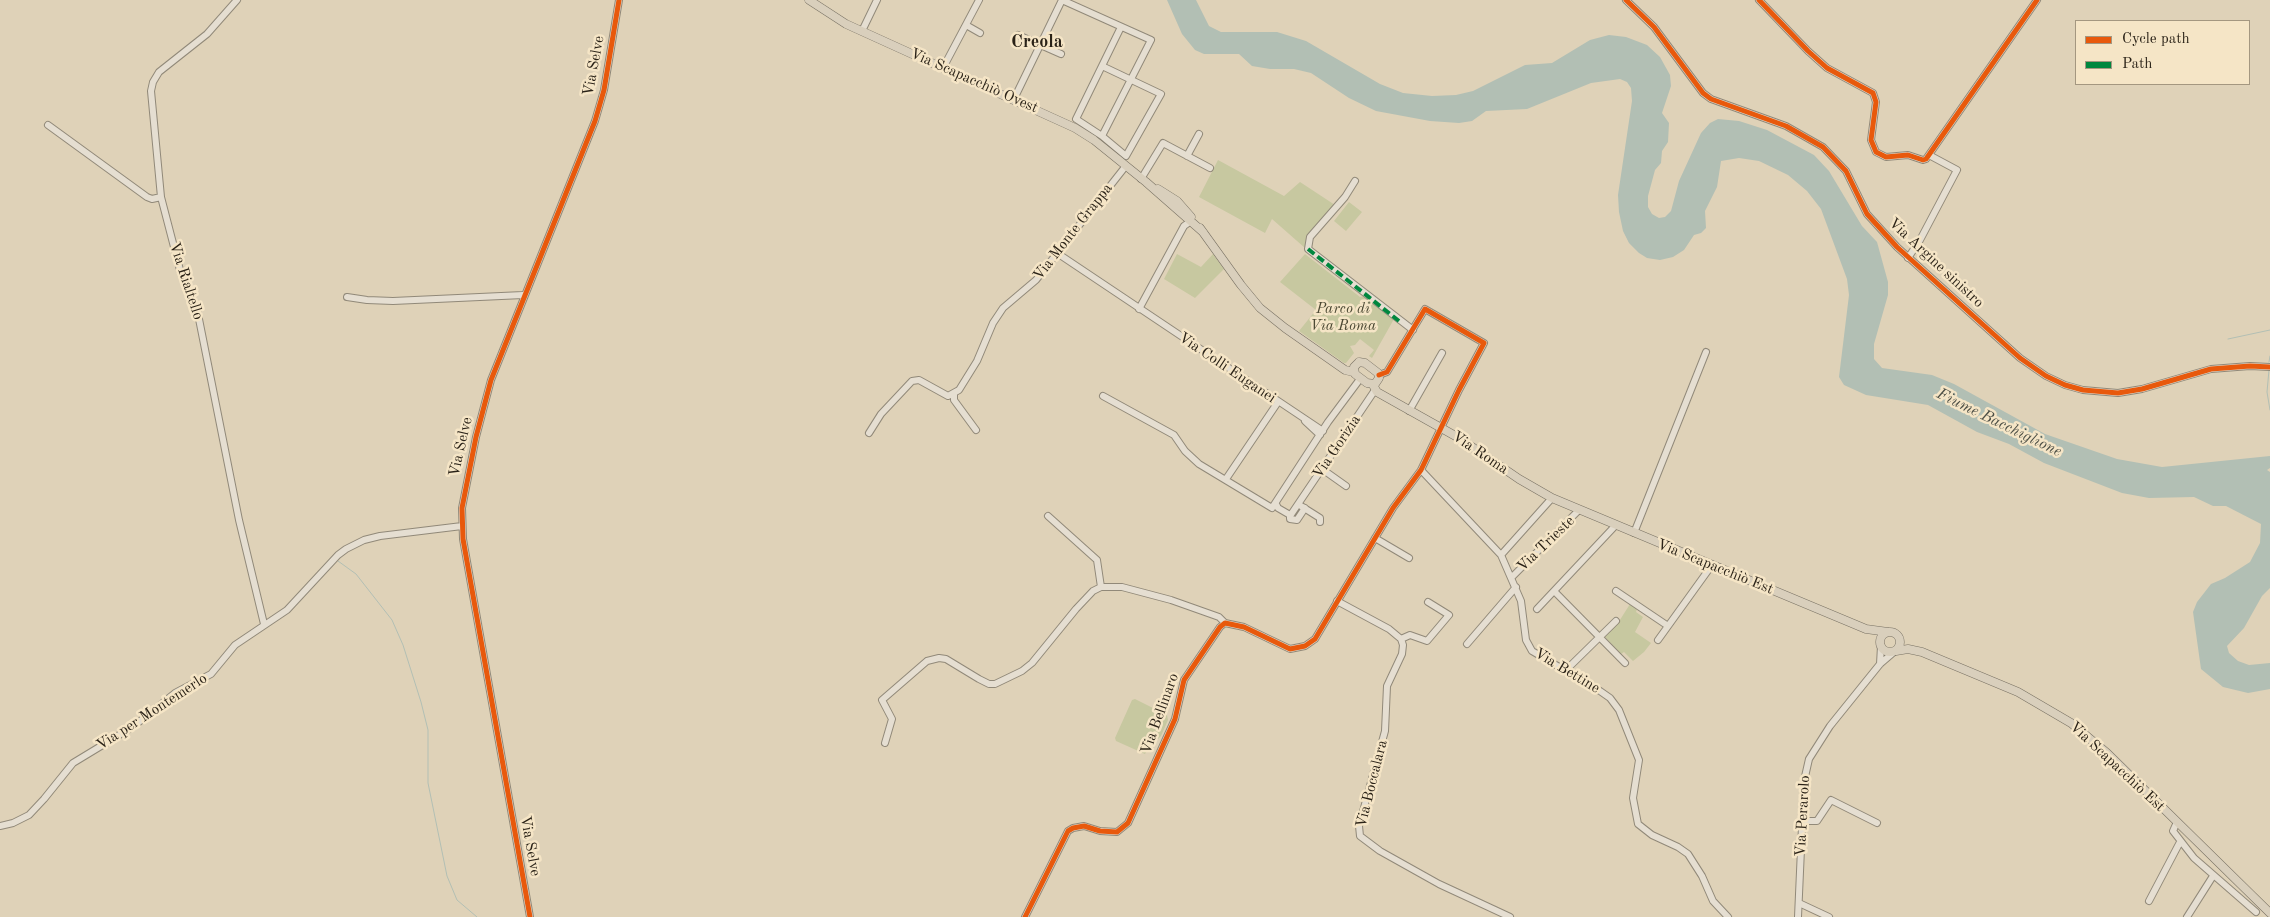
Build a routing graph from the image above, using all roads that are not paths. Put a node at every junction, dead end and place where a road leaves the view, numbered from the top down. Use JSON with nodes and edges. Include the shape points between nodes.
{"nodes":[{"id":1,"x":237,"y":0,"type":"edge"},
{"id":2,"x":620,"y":0,"type":"edge"},
{"id":3,"x":809,"y":0,"type":"edge"},
{"id":4,"x":876,"y":0,"type":"edge"},
{"id":5,"x":979,"y":0,"type":"edge"},
{"id":6,"x":1062,"y":0,"type":"edge"},
{"id":7,"x":1626,"y":0,"type":"edge"},
{"id":8,"x":1759,"y":0,"type":"edge"},
{"id":9,"x":2036,"y":0,"type":"edge"},
{"id":10,"x":966,"y":25,"type":"junction"},
{"id":11,"x":1121,"y":27,"type":"junction"},
{"id":12,"x":862,"y":31,"type":"junction"},
{"id":13,"x":980,"y":33,"type":"dead end"},
{"id":14,"x":1018,"y":35,"type":"dead end"},
{"id":15,"x":1040,"y":45,"type":"junction"},
{"id":16,"x":1061,"y":54,"type":"dead end"},
{"id":17,"x":1102,"y":66,"type":"junction"},
{"id":18,"x":943,"y":68,"type":"junction"},
{"id":19,"x":1132,"y":80,"type":"junction"},
{"id":20,"x":1014,"y":99,"type":"junction"},
{"id":21,"x":48,"y":125,"type":"dead end"},
{"id":22,"x":1087,"y":130,"type":"junction"},
{"id":23,"x":1199,"y":134,"type":"dead end"},
{"id":24,"x":1102,"y":136,"type":"junction"},
{"id":25,"x":1113,"y":151,"type":"junction"},
{"id":26,"x":1930,"y":155,"type":"junction"},
{"id":27,"x":1187,"y":156,"type":"junction"},
{"id":28,"x":1125,"y":167,"type":"junction"},
{"id":29,"x":1210,"y":168,"type":"dead end"},
{"id":30,"x":1144,"y":180,"type":"junction"},
{"id":31,"x":1355,"y":181,"type":"dead end"},
{"id":32,"x":161,"y":197,"type":"junction"},
{"id":33,"x":1191,"y":221,"type":"junction"},
{"id":34,"x":1203,"y":232,"type":"junction"},
{"id":35,"x":1057,"y":253,"type":"junction"},
{"id":36,"x":1908,"y":258,"type":"junction"},
{"id":37,"x":523,"y":295,"type":"junction"},
{"id":38,"x":347,"y":297,"type":"dead end"},
{"id":39,"x":1139,"y":309,"type":"junction"},
{"id":40,"x":1413,"y":330,"type":"junction"},
{"id":41,"x":1706,"y":352,"type":"dead end"},
{"id":42,"x":1442,"y":353,"type":"dead end"},
{"id":43,"x":2270,"y":368,"type":"edge"},
{"id":44,"x":1353,"y":372,"type":"junction"},
{"id":45,"x":1379,"y":375,"type":"junction"},
{"id":46,"x":1359,"y":380,"type":"junction"},
{"id":47,"x":1374,"y":388,"type":"junction"},
{"id":48,"x":954,"y":394,"type":"junction"},
{"id":49,"x":1103,"y":396,"type":"dead end"},
{"id":50,"x":1278,"y":402,"type":"junction"},
{"id":51,"x":1409,"y":411,"type":"junction"},
{"id":52,"x":1302,"y":418,"type":"junction"},
{"id":53,"x":1328,"y":422,"type":"junction"},
{"id":54,"x":1316,"y":426,"type":"junction"},
{"id":55,"x":1441,"y":428,"type":"junction"},
{"id":56,"x":976,"y":430,"type":"dead end"},
{"id":57,"x":869,"y":433,"type":"dead end"},
{"id":58,"x":1322,"y":433,"type":"junction"},
{"id":59,"x":1322,"y":469,"type":"junction"},
{"id":60,"x":1421,"y":470,"type":"junction"},
{"id":61,"x":1226,"y":480,"type":"junction"},
{"id":62,"x":1346,"y":486,"type":"dead end"},
{"id":63,"x":1552,"y":498,"type":"junction"},
{"id":64,"x":1276,"y":504,"type":"junction"},
{"id":65,"x":1298,"y":504,"type":"junction"},
{"id":66,"x":1564,"y":504,"type":"joint"},
{"id":67,"x":1305,"y":508,"type":"junction"},
{"id":68,"x":1580,"y":510,"type":"junction"},
{"id":69,"x":1048,"y":516,"type":"dead end"},
{"id":70,"x":1290,"y":516,"type":"junction"},
{"id":71,"x":1320,"y":522,"type":"dead end"},
{"id":72,"x":462,"y":526,"type":"junction"},
{"id":73,"x":1615,"y":526,"type":"junction"},
{"id":74,"x":1634,"y":533,"type":"junction"},
{"id":75,"x":1375,"y":538,"type":"junction"},
{"id":76,"x":1501,"y":555,"type":"junction"},
{"id":77,"x":1409,"y":558,"type":"dead end"},
{"id":78,"x":1712,"y":565,"type":"junction"},
{"id":79,"x":1512,"y":577,"type":"junction"},
{"id":80,"x":1101,"y":587,"type":"junction"},
{"id":81,"x":1516,"y":587,"type":"junction"},
{"id":82,"x":1554,"y":591,"type":"junction"},
{"id":83,"x":1616,"y":591,"type":"dead end"},
{"id":84,"x":1337,"y":601,"type":"junction"},
{"id":85,"x":1428,"y":602,"type":"dead end"},
{"id":86,"x":1536,"y":609,"type":"dead end"},
{"id":87,"x":1616,"y":621,"type":"dead end"},
{"id":88,"x":1225,"y":623,"type":"junction"},
{"id":89,"x":264,"y":624,"type":"junction"},
{"id":90,"x":1668,"y":626,"type":"junction"},
{"id":91,"x":1866,"y":629,"type":"junction"},
{"id":92,"x":1888,"y":632,"type":"junction"},
{"id":93,"x":1898,"y":635,"type":"junction"},
{"id":94,"x":1599,"y":636,"type":"junction"},
{"id":95,"x":1401,"y":639,"type":"junction"},
{"id":96,"x":1658,"y":640,"type":"dead end"},
{"id":97,"x":1467,"y":644,"type":"dead end"},
{"id":98,"x":1880,"y":645,"type":"junction"},
{"id":99,"x":1895,"y":651,"type":"junction"},
{"id":100,"x":1920,"y":651,"type":"junction"},
{"id":101,"x":1625,"y":663,"type":"dead end"},
{"id":102,"x":1880,"y":664,"type":"junction"},
{"id":103,"x":1565,"y":671,"type":"junction"},
{"id":104,"x":885,"y":743,"type":"dead end"},
{"id":105,"x":1803,"y":821,"type":"junction"},
{"id":106,"x":2177,"y":822,"type":"junction"},
{"id":107,"x":1877,"y":823,"type":"dead end"},
{"id":108,"x":0,"y":826,"type":"edge"},
{"id":109,"x":2180,"y":842,"type":"junction"},
{"id":110,"x":2213,"y":876,"type":"junction"},
{"id":111,"x":2149,"y":901,"type":"dead end"},
{"id":112,"x":1799,"y":904,"type":"junction"},
{"id":113,"x":2256,"y":912,"type":"dead end"},
{"id":114,"x":2270,"y":913,"type":"edge"},
{"id":115,"x":530,"y":917,"type":"edge"},
{"id":116,"x":1025,"y":917,"type":"edge"},
{"id":117,"x":1510,"y":917,"type":"edge"},
{"id":118,"x":1728,"y":917,"type":"edge"},
{"id":119,"x":1798,"y":917,"type":"edge"},
{"id":120,"x":1829,"y":917,"type":"edge"},
{"id":121,"x":2188,"y":917,"type":"edge"}],
"edges":[{"from":1,"to":32,"type":"street","name":"Via Rialtello","via":[[207,34],[159,72],[152,82]]},
{"from":2,"to":37,"type":"street","name":"Via Selve","via":[[604,90],[595,121]]},
{"from":3,"to":12,"type":"main road","name":"Via Scapacchiò Ovest"},
{"from":4,"to":12,"type":"street"},
{"from":5,"to":10,"type":"street"},
{"from":6,"to":11,"type":"street"},
{"from":6,"to":15,"type":"street"},
{"from":7,"to":36,"type":"street","name":"Via Argine sinistro","via":[[1654,27],[1698,87],[1711,99],[1786,126],[1824,147],[1846,171],[1867,214]]},
{"from":8,"to":26,"type":"street","via":[[1828,68],[1873,93],[1876,102],[1871,140],[1876,152],[1886,157],[1908,155],[1923,160]]},
{"from":9,"to":26,"type":"street"},
{"from":10,"to":13,"type":"street"},
{"from":10,"to":18,"type":"street"},
{"from":11,"to":17,"type":"street"},
{"from":11,"to":19,"type":"street","via":[[1151,40]]},
{"from":12,"to":18,"type":"main road","name":"Via Scapacchiò Ovest"},
{"from":14,"to":15,"type":"street"},
{"from":15,"to":16,"type":"street"},
{"from":15,"to":20,"type":"street"},
{"from":17,"to":19,"type":"street"},
{"from":17,"to":22,"type":"street","via":[[1076,120]]},
{"from":18,"to":20,"type":"main road","name":"Via Scapacchiò Ovest"},
{"from":19,"to":24,"type":"street"},
{"from":19,"to":25,"type":"street","via":[[1161,94],[1128,156]]},
{"from":20,"to":22,"type":"main road","name":"Via Scapacchiò Ovest"},
{"from":21,"to":32,"type":"street","via":[[148,197]]},
{"from":22,"to":24,"type":"street"},
{"from":22,"to":25,"type":"main road","name":"Via Scapacchiò Ovest"},
{"from":23,"to":27,"type":"street"},
{"from":24,"to":25,"type":"street"},
{"from":25,"to":28,"type":"main road","name":"Via Scapacchiò Ovest"},
{"from":26,"to":36,"type":"street","via":[[1957,170]]},
{"from":27,"to":29,"type":"street"},
{"from":27,"to":30,"type":"street","via":[[1162,143]]},
{"from":28,"to":30,"type":"main road","name":"Via Scapacchiò Ovest"},
{"from":28,"to":35,"type":"street","name":"Via Monte Grappa"},
{"from":30,"to":33,"type":"main road"},
{"from":30,"to":34,"type":"main road","via":[[1177,201]]},
{"from":31,"to":40,"type":"street","via":[[1310,237],[1308,250]]},
{"from":32,"to":89,"type":"street","name":"Via Rialtello","via":[[180,270],[197,309]]},
{"from":33,"to":34,"type":"main road"},
{"from":33,"to":39,"type":"street","via":[[1184,226]]},
{"from":34,"to":44,"type":"main road","via":[[1260,308],[1345,370]]},
{"from":35,"to":39,"type":"street","name":"Via Colli Euganei"},
{"from":35,"to":48,"type":"street","name":"Via Monte Grappa","via":[[1036,280],[1003,308],[970,374]]},
{"from":36,"to":43,"type":"street","name":"Via Argine sinistro","via":[[2020,358],[2065,385],[2118,393],[2211,369]]},
{"from":37,"to":38,"type":"street","via":[[387,301]]},
{"from":37,"to":72,"type":"street","name":"Via Selve","via":[[486,395],[467,478]]},
{"from":39,"to":50,"type":"street","name":"Via Colli Euganei"},
{"from":40,"to":45,"type":"street","via":[[1386,372]]},
{"from":40,"to":55,"type":"street","via":[[1426,309],[1484,343]]},
{"from":41,"to":74,"type":"street"},
{"from":42,"to":51,"type":"street"},
{"from":44,"to":45,"type":"main road","via":[[1355,365],[1361,362]]},
{"from":44,"to":46,"type":"main road","name":"Via Roma"},
{"from":45,"to":47,"type":"main road"},
{"from":46,"to":47,"type":"main road","name":"Via Roma"},
{"from":46,"to":53,"type":"street"},
{"from":47,"to":51,"type":"main road","name":"Via Roma"},
{"from":47,"to":59,"type":"street","name":"Via Gorizia"},
{"from":48,"to":56,"type":"street","via":[[954,400]]},
{"from":48,"to":57,"type":"street","via":[[948,396],[919,380],[912,382],[881,414]]},
{"from":49,"to":61,"type":"street","via":[[1174,434],[1199,464]]},
{"from":50,"to":52,"type":"street","name":"Via Colli Euganei"},
{"from":50,"to":61,"type":"street"},
{"from":51,"to":55,"type":"main road","name":"Via Roma"},
{"from":52,"to":54,"type":"street","name":"Via Colli Euganei"},
{"from":52,"to":58,"type":"street"},
{"from":53,"to":54,"type":"street"},
{"from":53,"to":58,"type":"street"},
{"from":54,"to":58,"type":"street","name":"Via Colli Euganei"},
{"from":55,"to":60,"type":"street"},
{"from":55,"to":63,"type":"main road","name":"Via Roma"},
{"from":58,"to":64,"type":"street"},
{"from":59,"to":62,"type":"street"},
{"from":59,"to":65,"type":"street","name":"Via Gorizia"},
{"from":60,"to":75,"type":"street"},
{"from":60,"to":76,"type":"street","name":"Via Bettine"},
{"from":61,"to":64,"type":"street","via":[[1268,507],[1273,508]]},
{"from":63,"to":66,"type":"main road","name":"Via Roma"},
{"from":63,"to":76,"type":"street"},
{"from":64,"to":70,"type":"street"},
{"from":65,"to":67,"type":"street"},
{"from":65,"to":70,"type":"street","name":"Via Gorizia"},
{"from":66,"to":68,"type":"main road","name":"Via Scapacchiò Est"},
{"from":67,"to":70,"type":"street","via":[[1296,521]]},
{"from":67,"to":71,"type":"street","via":[[1320,518]]},
{"from":68,"to":73,"type":"main road","name":"Via Scapacchiò Est"},
{"from":68,"to":79,"type":"street","name":"Via Trieste"},
{"from":69,"to":80,"type":"street","via":[[1097,560]]},
{"from":72,"to":89,"type":"street","name":"Via per Montemerlo","via":[[380,536],[356,544],[338,555],[299,600]]},
{"from":72,"to":115,"type":"street","name":"Via Selve"},
{"from":73,"to":74,"type":"main road","name":"Via Scapacchiò Est"},
{"from":73,"to":82,"type":"street"},
{"from":74,"to":78,"type":"main road","name":"Via Scapacchiò Est"},
{"from":75,"to":77,"type":"street"},
{"from":75,"to":84,"type":"street"},
{"from":76,"to":79,"type":"street","name":"Via Bettine"},
{"from":78,"to":90,"type":"street"},
{"from":78,"to":91,"type":"main road","name":"Via Scapacchiò Est"},
{"from":79,"to":81,"type":"street","name":"Via Bettine"},
{"from":80,"to":88,"type":"street","via":[[1122,587],[1171,600],[1218,617]]},
{"from":80,"to":104,"type":"street","via":[[1076,609],[1032,663],[995,684],[979,679],[946,659],[932,658],[920,666],[882,700],[892,719]]},
{"from":81,"to":97,"type":"street"},
{"from":81,"to":103,"type":"street","name":"Via Bettine","via":[[1529,647]]},
{"from":82,"to":86,"type":"street"},
{"from":82,"to":94,"type":"street"},
{"from":83,"to":90,"type":"street"},
{"from":84,"to":88,"type":"street","via":[[1315,638],[1295,650],[1284,648],[1244,627]]},
{"from":84,"to":95,"type":"street"},
{"from":85,"to":95,"type":"street","via":[[1449,615],[1427,641],[1410,635]]},
{"from":87,"to":94,"type":"street"},
{"from":88,"to":116,"type":"street","name":"Via Bellinaro","via":[[1207,643],[1184,680],[1175,719],[1128,824],[1118,832],[1084,826],[1068,831]]},
{"from":89,"to":108,"type":"street","name":"Via per Montemerlo","via":[[235,645],[211,674],[175,694],[134,726],[73,763],[29,815]]},
{"from":90,"to":96,"type":"street"},
{"from":91,"to":92,"type":"main road","name":"Via Scapacchiò Est"},
{"from":91,"to":98,"type":"main road","name":"Via Scapacchiò Est"},
{"from":92,"to":93,"type":"main road","name":"Via Scapacchiò Est"},
{"from":92,"to":98,"type":"main road","via":[[1881,638]]},
{"from":93,"to":99,"type":"main road","via":[[1901,644]]},
{"from":93,"to":100,"type":"main road","name":"Via Scapacchiò Est"},
{"from":94,"to":101,"type":"street"},
{"from":94,"to":103,"type":"street"},
{"from":95,"to":117,"type":"street","name":"Via Boccalara","via":[[1402,654],[1387,686],[1385,731],[1359,826],[1360,836],[1431,880]]},
{"from":98,"to":99,"type":"main road","name":"Via Scapacchiò Est","via":[[1888,652]]},
{"from":98,"to":102,"type":"street"},
{"from":99,"to":100,"type":"main road","name":"Via Scapacchiò Est"},
{"from":99,"to":102,"type":"street","name":"Via Perarolo"},
{"from":100,"to":106,"type":"main road","name":"Via Scapacchiò Est","via":[[2018,692],[2057,714],[2096,743]]},
{"from":102,"to":105,"type":"street","name":"Via Perarolo","via":[[1830,726],[1809,759],[1804,781]]},
{"from":103,"to":118,"type":"street","name":"Via Bettine","via":[[1600,691],[1619,710],[1639,760],[1633,798],[1638,824],[1688,854],[1713,901]]},
{"from":105,"to":107,"type":"street","via":[[1818,821],[1831,800]]},
{"from":105,"to":112,"type":"street","name":"Via Perarolo"},
{"from":106,"to":109,"type":"street","name":"Via Scapacchiò Est","via":[[2173,831]]},
{"from":106,"to":114,"type":"main road","name":"Via Scapacchiò Est"},
{"from":109,"to":110,"type":"street"},
{"from":109,"to":111,"type":"street"},
{"from":110,"to":113,"type":"street"},
{"from":110,"to":121,"type":"street"},
{"from":112,"to":119,"type":"street","name":"Via Perarolo"},
{"from":112,"to":120,"type":"street"}]}
